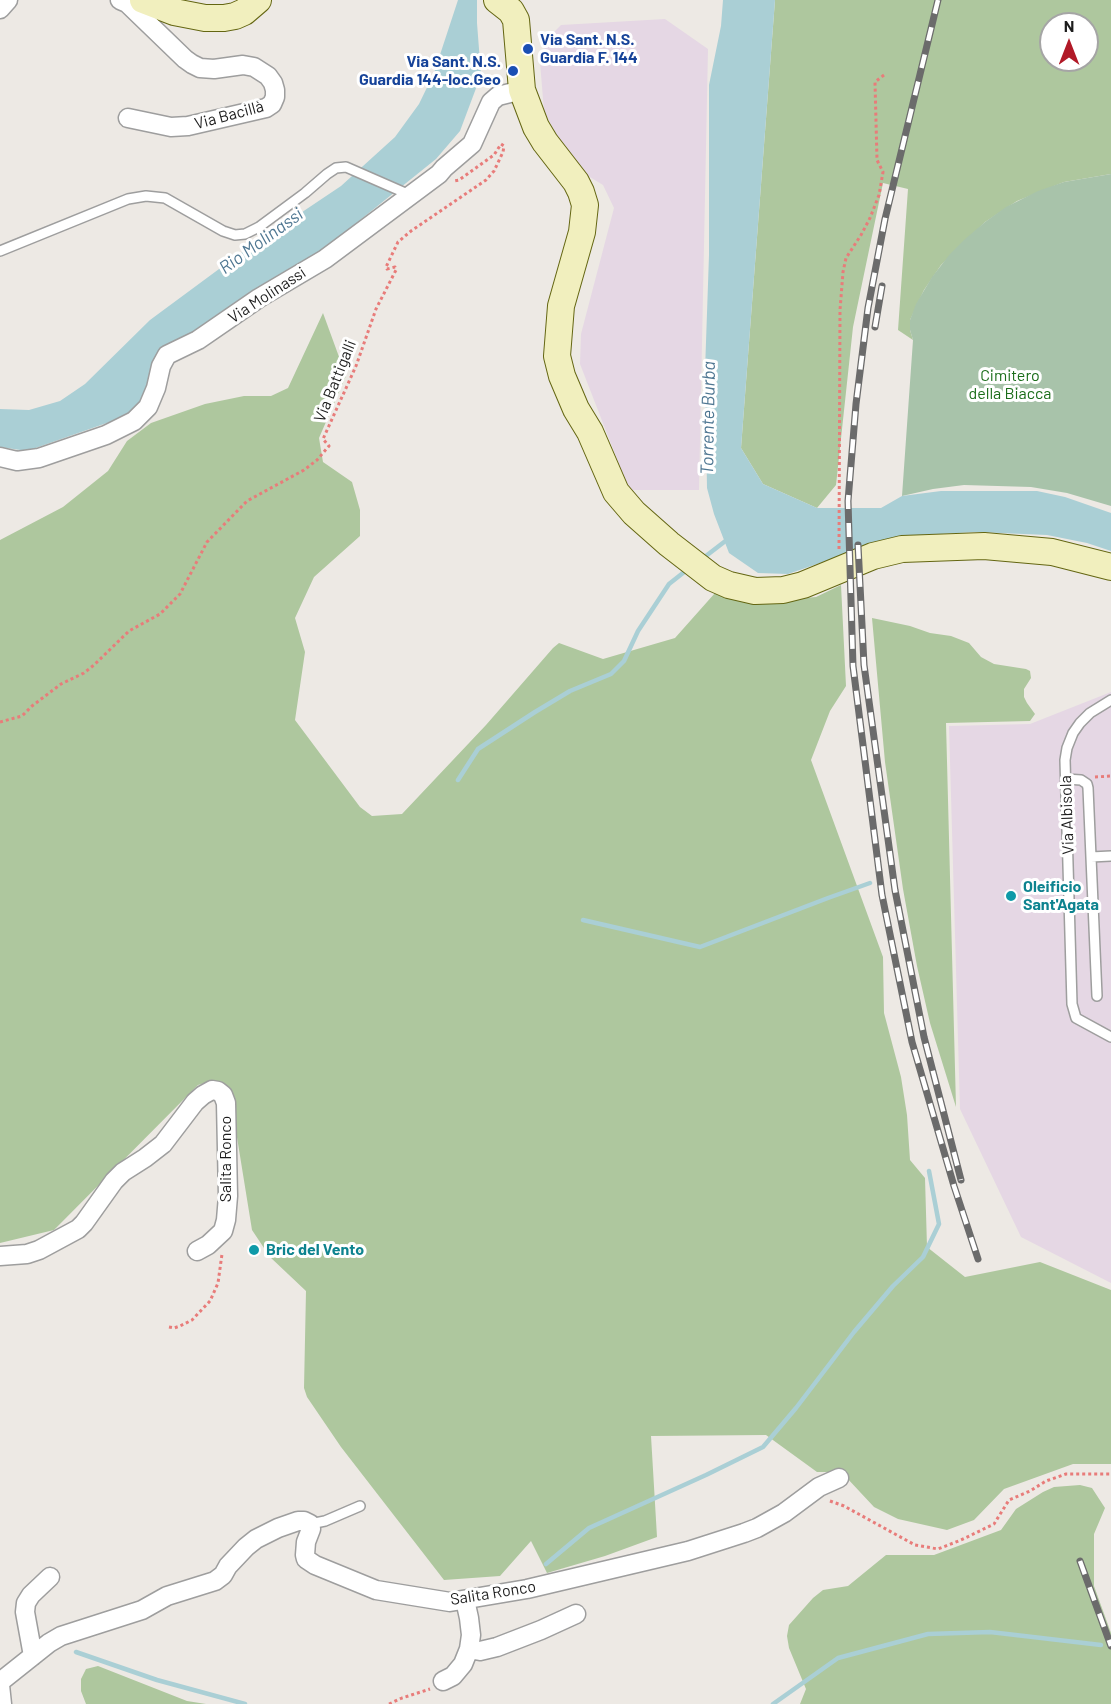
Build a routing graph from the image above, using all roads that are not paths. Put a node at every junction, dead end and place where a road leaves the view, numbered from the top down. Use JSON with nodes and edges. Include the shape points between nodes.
{"nodes":[{"id":1,"x":8,"y":0,"type":"edge"},
{"id":2,"x":258,"y":0,"type":"edge"},
{"id":3,"x":497,"y":0,"type":"edge"},
{"id":4,"x":130,"y":1,"type":"edge"},
{"id":5,"x":0,"y":9,"type":"edge"},
{"id":6,"x":522,"y":90,"type":"junction"},
{"id":7,"x":129,"y":118,"type":"dead end"},
{"id":8,"x":406,"y":193,"type":"junction"},
{"id":9,"x":0,"y":251,"type":"edge"},
{"id":10,"x":9,"y":459,"type":"edge"},
{"id":11,"x":1111,"y":567,"type":"edge"},
{"id":12,"x":1111,"y":700,"type":"edge"},
{"id":13,"x":1066,"y":779,"type":"junction"},
{"id":14,"x":1111,"y":856,"type":"edge"},
{"id":15,"x":1091,"y":857,"type":"junction"},
{"id":16,"x":1097,"y":996,"type":"dead end"},
{"id":17,"x":1111,"y":1037,"type":"edge"},
{"id":18,"x":197,"y":1251,"type":"dead end"},
{"id":19,"x":0,"y":1256,"type":"edge"},
{"id":20,"x":839,"y":1478,"type":"dead end"},
{"id":21,"x":360,"y":1506,"type":"dead end"},
{"id":22,"x":310,"y":1524,"type":"junction"},
{"id":23,"x":50,"y":1577,"type":"dead end"},
{"id":24,"x":465,"y":1600,"type":"junction"},
{"id":25,"x":576,"y":1614,"type":"dead end"},
{"id":26,"x":469,"y":1649,"type":"junction"},
{"id":27,"x":33,"y":1656,"type":"junction"},
{"id":28,"x":444,"y":1681,"type":"road end"},
{"id":29,"x":0,"y":1684,"type":"edge"},
{"id":30,"x":2,"y":1704,"type":"edge"}],
"edges":[{"from":1,"to":5,"type":"street"},
{"from":2,"to":4,"type":"main road","via":[[244,12],[224,18],[189,16]]},
{"from":3,"to":6,"type":"main road","via":[[516,20]]},
{"from":4,"to":7,"type":"street","name":"Via Bacillà","via":[[192,64],[214,69],[254,67],[273,82],[275,97],[266,108],[188,126],[171,127]]},
{"from":6,"to":8,"type":"street","name":"Via Molinassi","via":[[498,96],[491,102],[472,144],[439,174]]},
{"from":6,"to":11,"type":"main road","via":[[536,127],[576,182],[585,205],[582,232],[561,306],[557,356],[562,376],[616,492],[677,550],[713,578],[762,591],[803,585],[873,556],[902,549],[984,546],[1052,552]]},
{"from":8,"to":9,"type":"lane","via":[[346,167],[336,168],[245,234],[223,231],[165,198],[146,196],[128,199]]},
{"from":8,"to":10,"type":"street","name":"Via Molinassi","via":[[325,259],[198,340],[167,355],[148,407],[134,421],[67,450],[39,458]]},
{"from":12,"to":13,"type":"lane","name":"Via Albisola","via":[[1090,713],[1073,733],[1065,760]]},
{"from":13,"to":15,"type":"lane","via":[[1075,778],[1087,784]]},
{"from":13,"to":17,"type":"lane","name":"Via Albisola","via":[[1072,1004],[1076,1018]]},
{"from":14,"to":15,"type":"lane"},
{"from":15,"to":16,"type":"lane"},
{"from":18,"to":19,"type":"street","name":"Salita Ronco","via":[[223,1231],[226,1220],[226,1103],[221,1092],[212,1090],[195,1102],[163,1144],[114,1181],[78,1229],[39,1250]]},
{"from":20,"to":24,"type":"street","name":"Salita Ronco","via":[[819,1486],[797,1505],[744,1533],[688,1551]]},
{"from":21,"to":22,"type":"lane"},
{"from":22,"to":24,"type":"street","name":"Salita Ronco","via":[[305,1555],[315,1566],[376,1590],[450,1602]]},
{"from":22,"to":27,"type":"street","via":[[298,1521],[256,1539],[211,1583],[61,1636]]},
{"from":23,"to":27,"type":"street","via":[[26,1603]]},
{"from":24,"to":26,"type":"street"},
{"from":25,"to":26,"type":"street","via":[[497,1647]]},
{"from":26,"to":28,"type":"street","via":[[463,1664]]},
{"from":27,"to":29,"type":"street"},
{"from":29,"to":30,"type":"street"}]}
